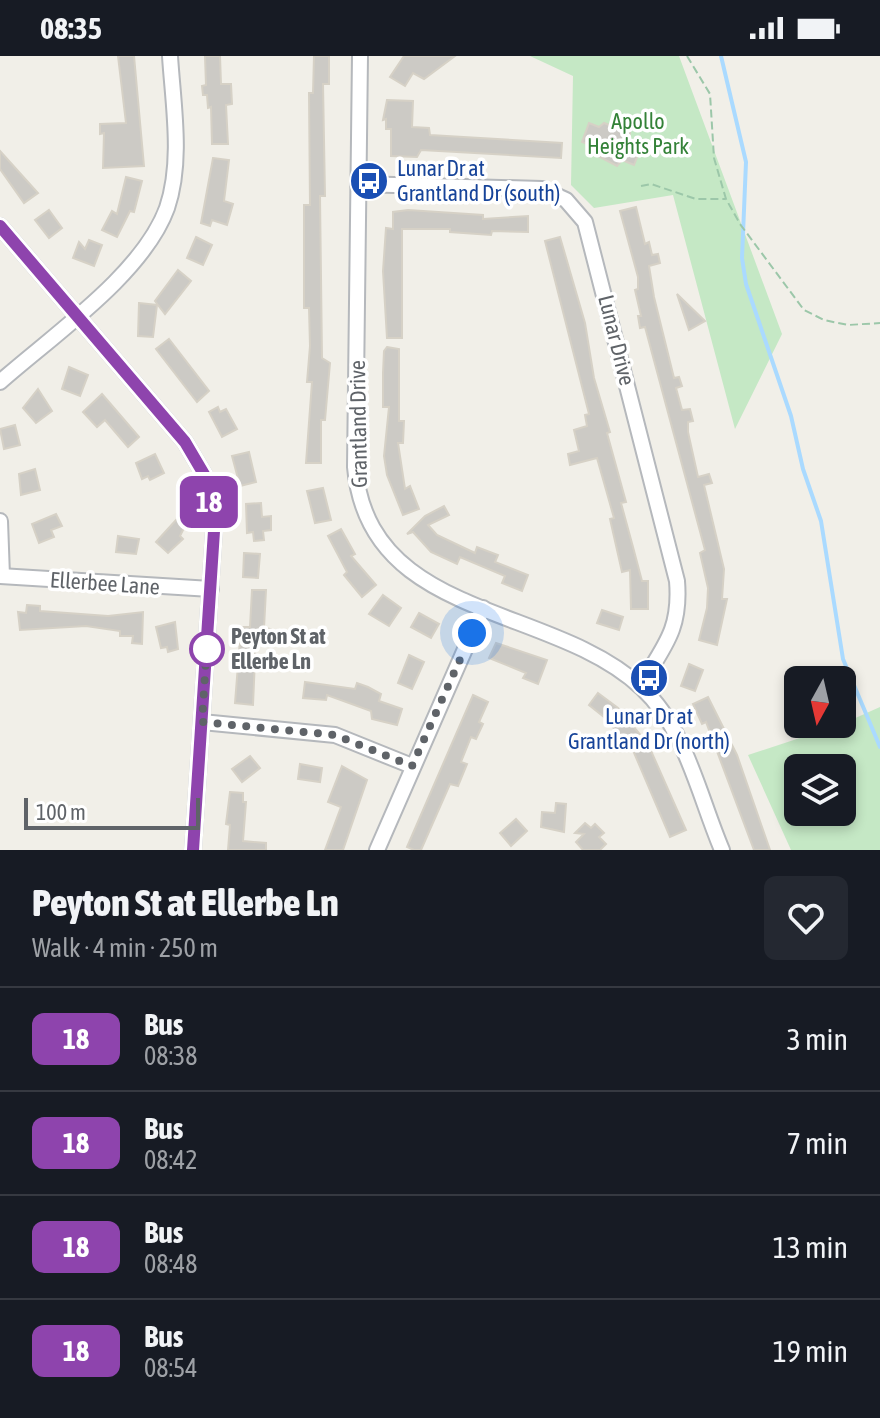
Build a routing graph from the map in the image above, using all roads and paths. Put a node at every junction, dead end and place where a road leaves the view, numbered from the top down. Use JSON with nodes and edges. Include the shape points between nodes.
{"nodes":[{"id":1,"x":170,"y":56,"type":"edge"},
{"id":2,"x":360,"y":56,"type":"edge"},
{"id":3,"x":687,"y":56,"type":"edge"},
{"id":4,"x":358,"y":184,"type":"junction"},
{"id":5,"x":641,"y":186,"type":"dead end"},
{"id":6,"x":726,"y":199,"type":"junction"},
{"id":7,"x":0,"y":226,"type":"edge"},
{"id":8,"x":77,"y":314,"type":"junction"},
{"id":9,"x":880,"y":323,"type":"edge"},
{"id":10,"x":0,"y":382,"type":"edge"},
{"id":11,"x":0,"y":521,"type":"edge"},
{"id":12,"x":1,"y":576,"type":"edge"},
{"id":13,"x":211,"y":589,"type":"junction"},
{"id":14,"x":483,"y":608,"type":"junction"},
{"id":15,"x":640,"y":686,"type":"junction"},
{"id":16,"x":202,"y":722,"type":"junction"},
{"id":17,"x":412,"y":766,"type":"junction"},
{"id":18,"x":193,"y":850,"type":"edge"},
{"id":19,"x":377,"y":850,"type":"edge"},
{"id":20,"x":722,"y":850,"type":"edge"}],
"edges":[{"from":1,"to":8,"type":"street","via":[[175,165],[167,207],[144,250],[123,275]]},
{"from":2,"to":4,"type":"street","name":"Grantland Drive"},
{"from":3,"to":6,"type":"path","via":[[710,94],[714,158]]},
{"from":4,"to":14,"type":"street","name":"Grantland Drive","via":[[357,491],[369,523],[389,552],[419,579]]},
{"from":4,"to":15,"type":"street","name":"Lunar Drive","via":[[542,189],[566,200],[585,222],[677,581],[676,624]]},
{"from":5,"to":6,"type":"path","via":[[651,184],[696,199]]},
{"from":6,"to":9,"type":"path","via":[[804,310],[848,325]]},
{"from":7,"to":8,"type":"street"},
{"from":8,"to":10,"type":"street"},
{"from":8,"to":13,"type":"street","via":[[185,442],[205,476],[214,531]]},
{"from":11,"to":12,"type":"street"},
{"from":12,"to":13,"type":"street","name":"Ellerbee Lane"},
{"from":13,"to":16,"type":"street"},
{"from":14,"to":15,"type":"street","name":"Grantland Drive","via":[[578,648]]},
{"from":14,"to":17,"type":"street"},
{"from":15,"to":20,"type":"street","name":"Grantland Drive","via":[[685,753]]},
{"from":16,"to":17,"type":"street","via":[[335,735]]},
{"from":16,"to":18,"type":"street"},
{"from":17,"to":19,"type":"street"}]}
